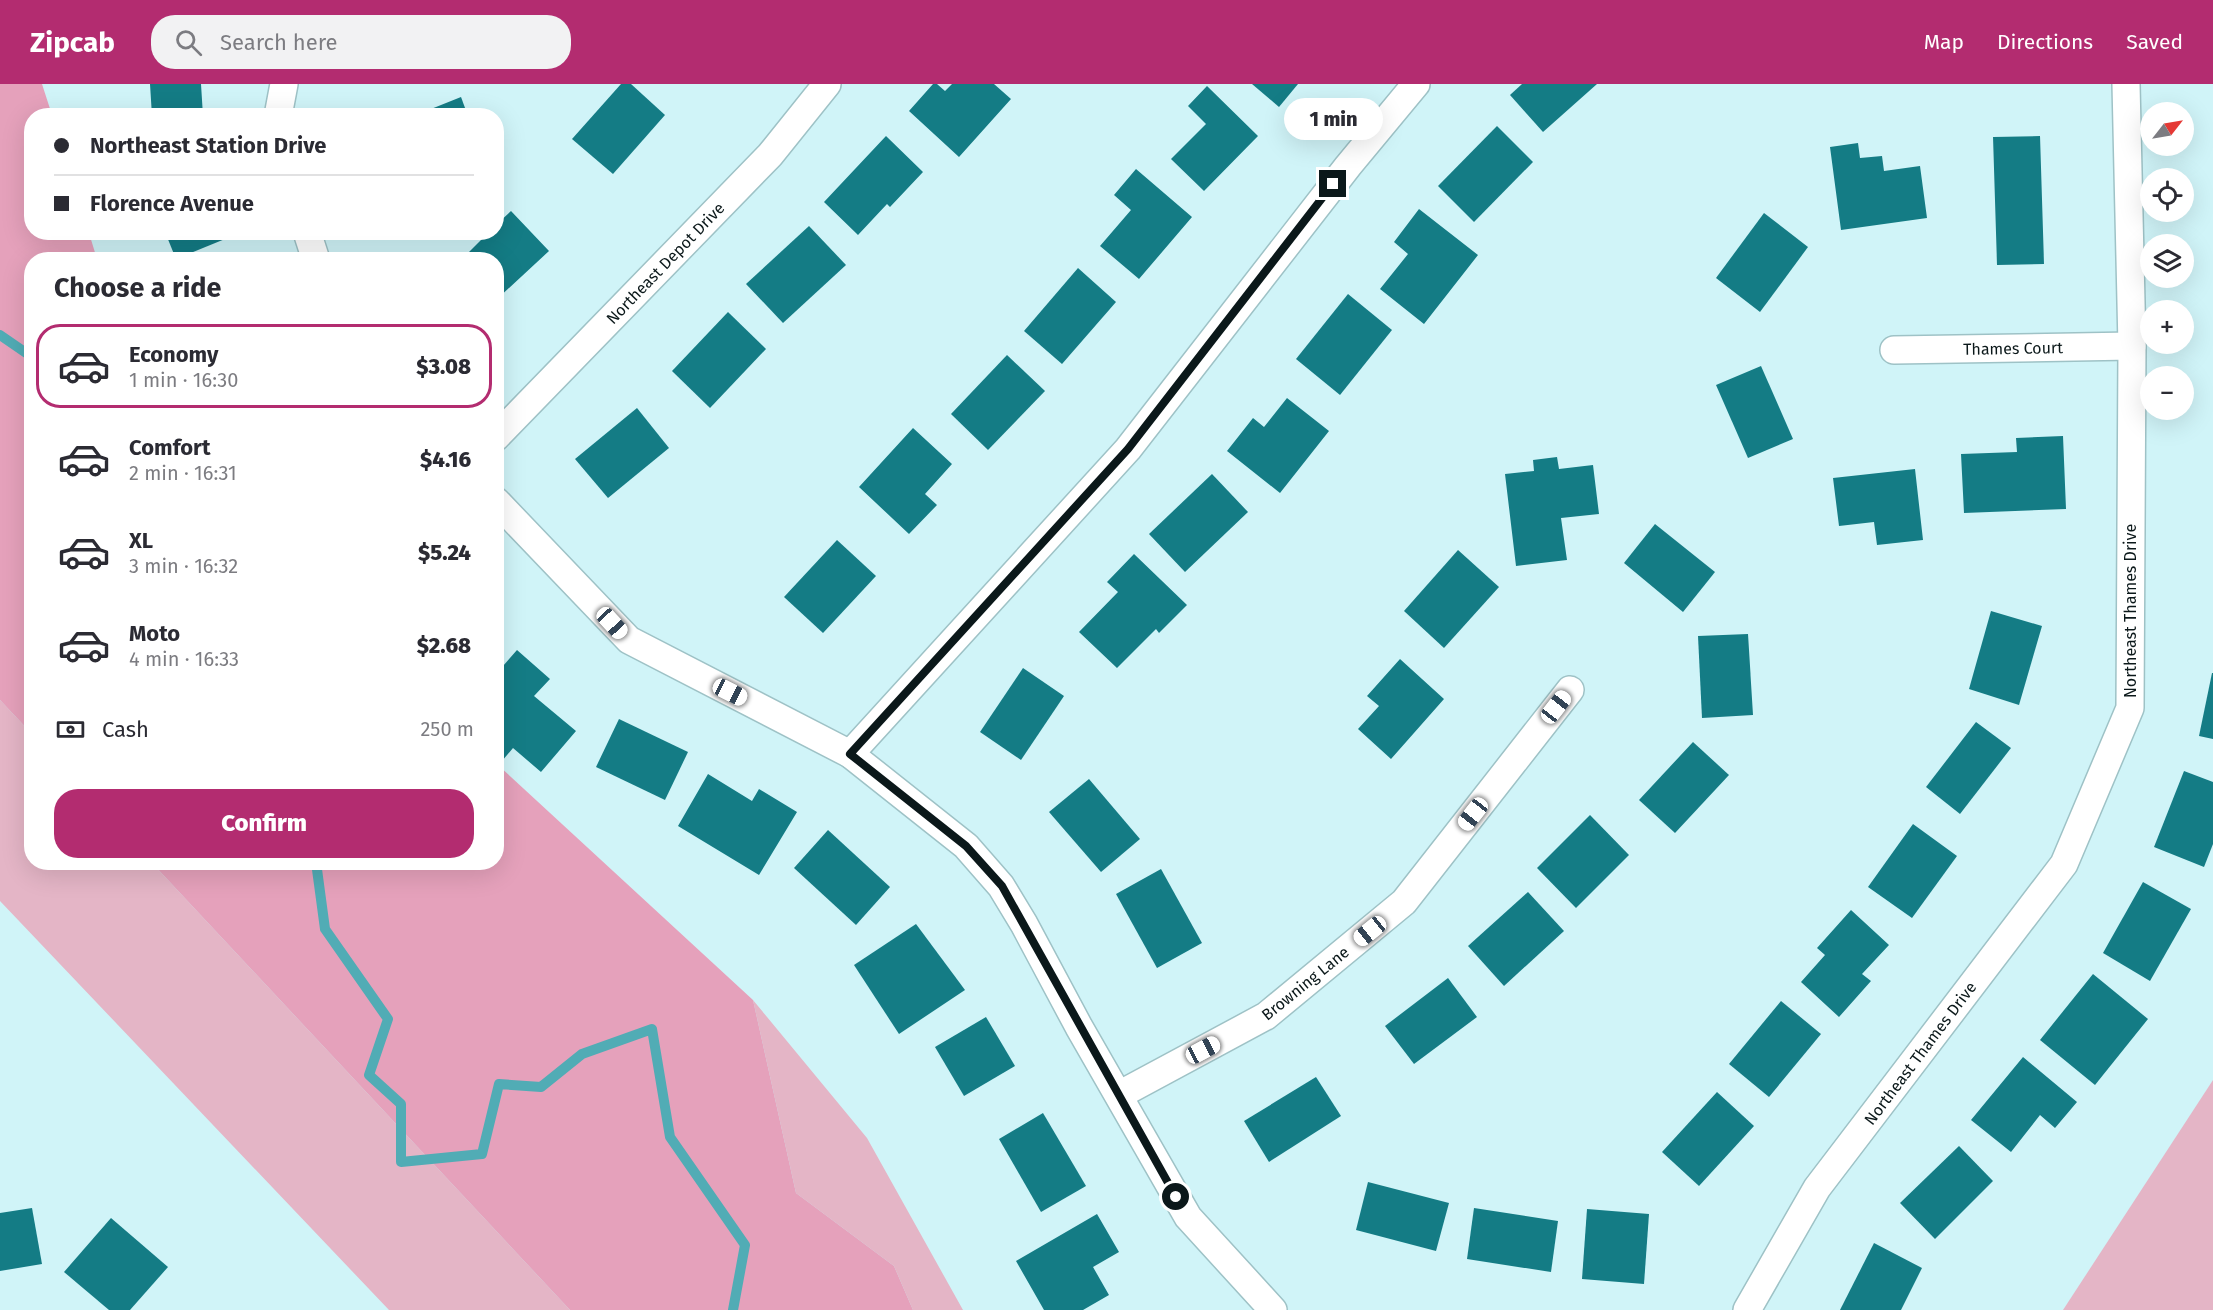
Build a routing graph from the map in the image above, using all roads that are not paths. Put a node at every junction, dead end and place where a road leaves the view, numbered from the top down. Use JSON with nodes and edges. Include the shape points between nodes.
{"nodes":[{"id":1,"x":284,"y":84,"type":"edge"},
{"id":2,"x":827,"y":84,"type":"edge"},
{"id":3,"x":1416,"y":84,"type":"edge"},
{"id":4,"x":2126,"y":84,"type":"edge"},
{"id":5,"x":280,"y":108,"type":"edge"},
{"id":6,"x":2132,"y":346,"type":"junction"},
{"id":7,"x":1894,"y":350,"type":"dead end"},
{"id":8,"x":504,"y":429,"type":"edge"},
{"id":9,"x":504,"y":509,"type":"edge"},
{"id":10,"x":1570,"y":690,"type":"dead end"},
{"id":11,"x":850,"y":754,"type":"junction"},
{"id":12,"x":1119,"y":1095,"type":"junction"},
{"id":13,"x":1273,"y":1310,"type":"edge"},
{"id":14,"x":1748,"y":1310,"type":"edge"}],
"edges":[{"from":1,"to":5,"type":"street"},
{"from":2,"to":8,"type":"street","name":"Northeast Depot Drive","via":[[770,155]]},
{"from":3,"to":11,"type":"street","via":[[1128,449]]},
{"from":4,"to":6,"type":"street","name":"Northeast Thames Drive"},
{"from":6,"to":7,"type":"street","name":"Thames Court"},
{"from":6,"to":14,"type":"street","name":"Northeast Thames Drive","via":[[2130,708],[2064,864],[1817,1188]]},
{"from":9,"to":11,"type":"street","via":[[629,640]]},
{"from":10,"to":12,"type":"street","name":"Browning Lane","via":[[1404,903],[1266,1016]]},
{"from":11,"to":12,"type":"street","via":[[966,846],[1002,886]]},
{"from":12,"to":13,"type":"street","via":[[1188,1217]]}]}
